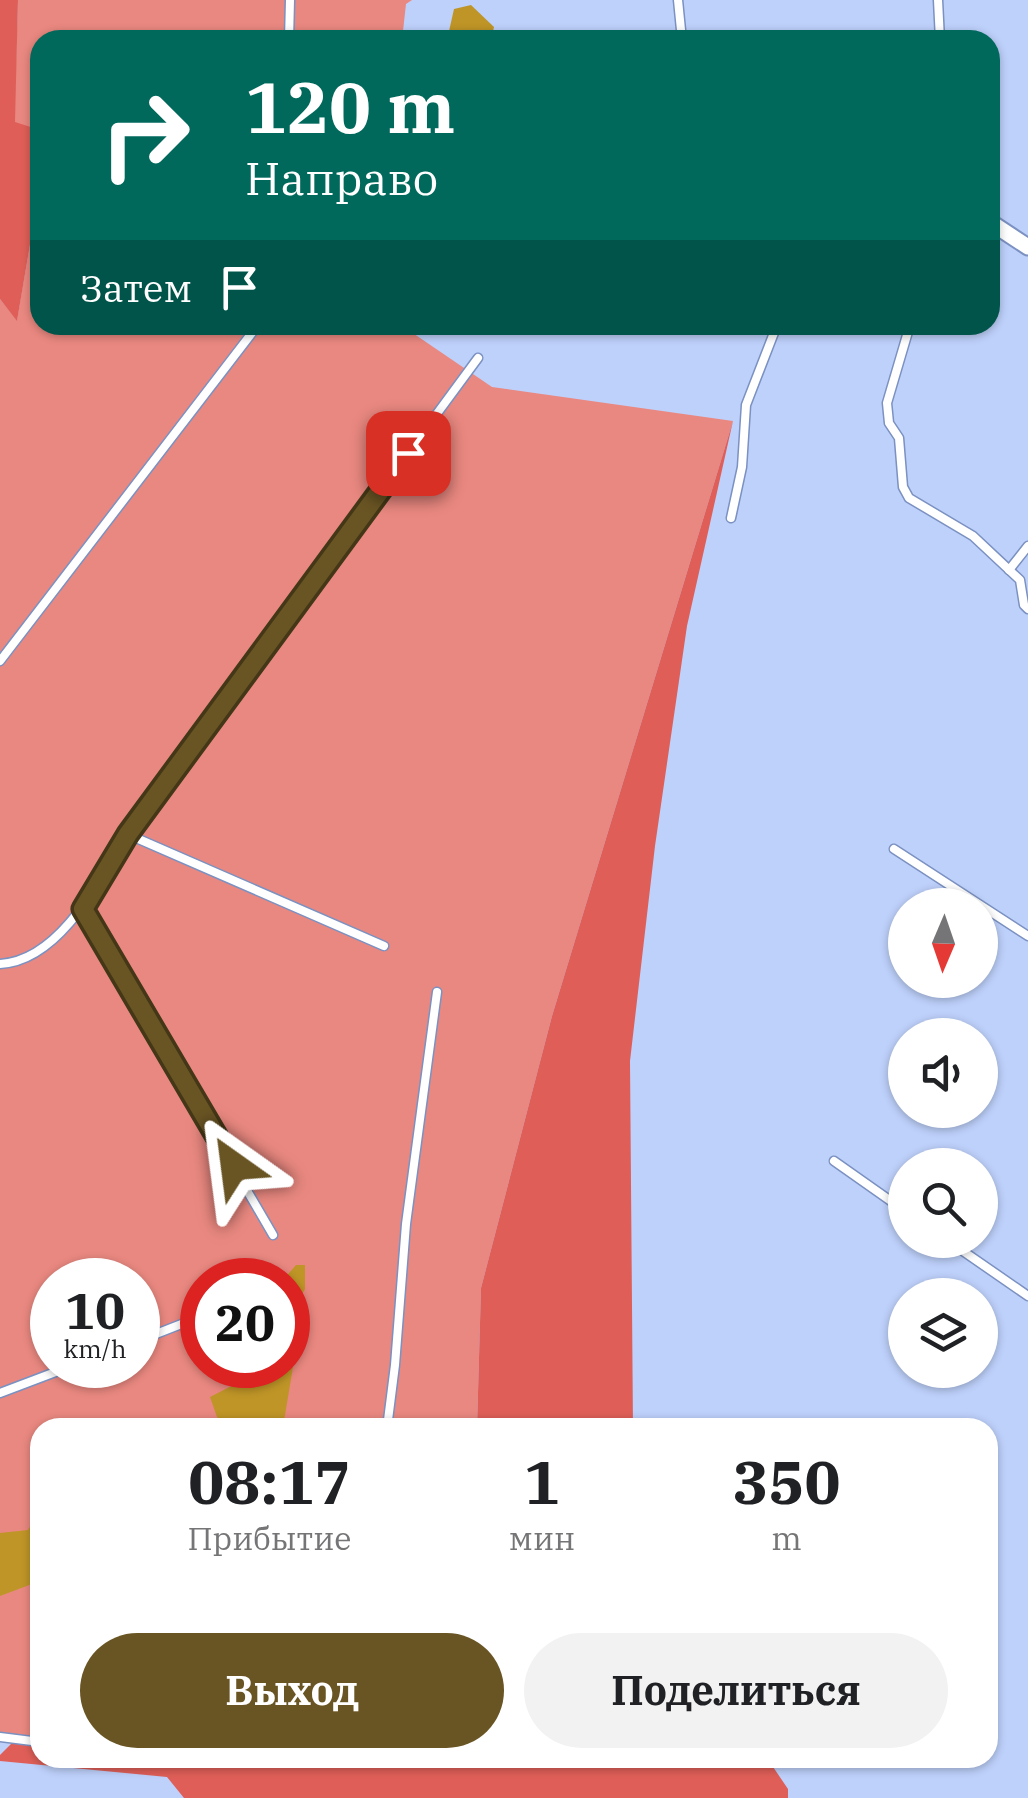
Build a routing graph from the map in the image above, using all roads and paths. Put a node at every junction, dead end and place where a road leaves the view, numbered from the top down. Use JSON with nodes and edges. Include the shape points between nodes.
{"nodes":[{"id":1,"x":290,"y":0,"type":"edge"},
{"id":2,"x":678,"y":0,"type":"edge"},
{"id":3,"x":938,"y":0,"type":"edge"},
{"id":4,"x":288,"y":30,"type":"edge"},
{"id":5,"x":681,"y":30,"type":"edge"},
{"id":6,"x":940,"y":30,"type":"edge"},
{"id":7,"x":1000,"y":229,"type":"edge"},
{"id":8,"x":1028,"y":247,"type":"edge"},
{"id":9,"x":250,"y":335,"type":"edge"},
{"id":10,"x":773,"y":335,"type":"edge"},
{"id":11,"x":907,"y":335,"type":"edge"},
{"id":12,"x":478,"y":358,"type":"dead end"},
{"id":13,"x":731,"y":518,"type":"dead end"},
{"id":14,"x":1028,"y":546,"type":"edge"},
{"id":15,"x":1009,"y":570,"type":"junction"},
{"id":16,"x":1028,"y":608,"type":"edge"},
{"id":17,"x":0,"y":661,"type":"edge"},
{"id":18,"x":128,"y":834,"type":"junction"},
{"id":19,"x":894,"y":849,"type":"dead end"},
{"id":20,"x":83,"y":909,"type":"junction"},
{"id":21,"x":1028,"y":936,"type":"edge"},
{"id":22,"x":384,"y":946,"type":"dead end"},
{"id":23,"x":0,"y":964,"type":"edge"},
{"id":24,"x":436,"y":992,"type":"dead end"},
{"id":25,"x":834,"y":1161,"type":"dead end"},
{"id":26,"x":888,"y":1199,"type":"edge"},
{"id":27,"x":272,"y":1234,"type":"dead end"},
{"id":28,"x":973,"y":1258,"type":"edge"},
{"id":29,"x":1028,"y":1296,"type":"edge"},
{"id":30,"x":30,"y":1382,"type":"edge"},
{"id":31,"x":0,"y":1393,"type":"edge"},
{"id":32,"x":387,"y":1418,"type":"edge"},
{"id":33,"x":0,"y":1737,"type":"edge"},
{"id":34,"x":30,"y":1741,"type":"edge"}],
"edges":[{"from":1,"to":4,"type":"lane"},
{"from":2,"to":5,"type":"lane"},
{"from":3,"to":6,"type":"lane"},
{"from":7,"to":8,"type":"street"},
{"from":9,"to":17,"type":"lane"},
{"from":10,"to":13,"type":"lane","via":[[746,405]]},
{"from":11,"to":15,"type":"lane","via":[[887,403],[899,438],[903,487],[908,498],[973,536]]},
{"from":12,"to":18,"type":"lane"},
{"from":14,"to":15,"type":"lane"},
{"from":15,"to":16,"type":"lane","via":[[1020,580]]},
{"from":18,"to":20,"type":"lane"},
{"from":18,"to":22,"type":"lane"},
{"from":19,"to":21,"type":"lane"},
{"from":20,"to":23,"type":"lane","via":[[20,963]]},
{"from":20,"to":27,"type":"lane"},
{"from":24,"to":32,"type":"lane"},
{"from":25,"to":26,"type":"lane"},
{"from":28,"to":29,"type":"lane"},
{"from":30,"to":31,"type":"lane"},
{"from":33,"to":34,"type":"lane"}]}
